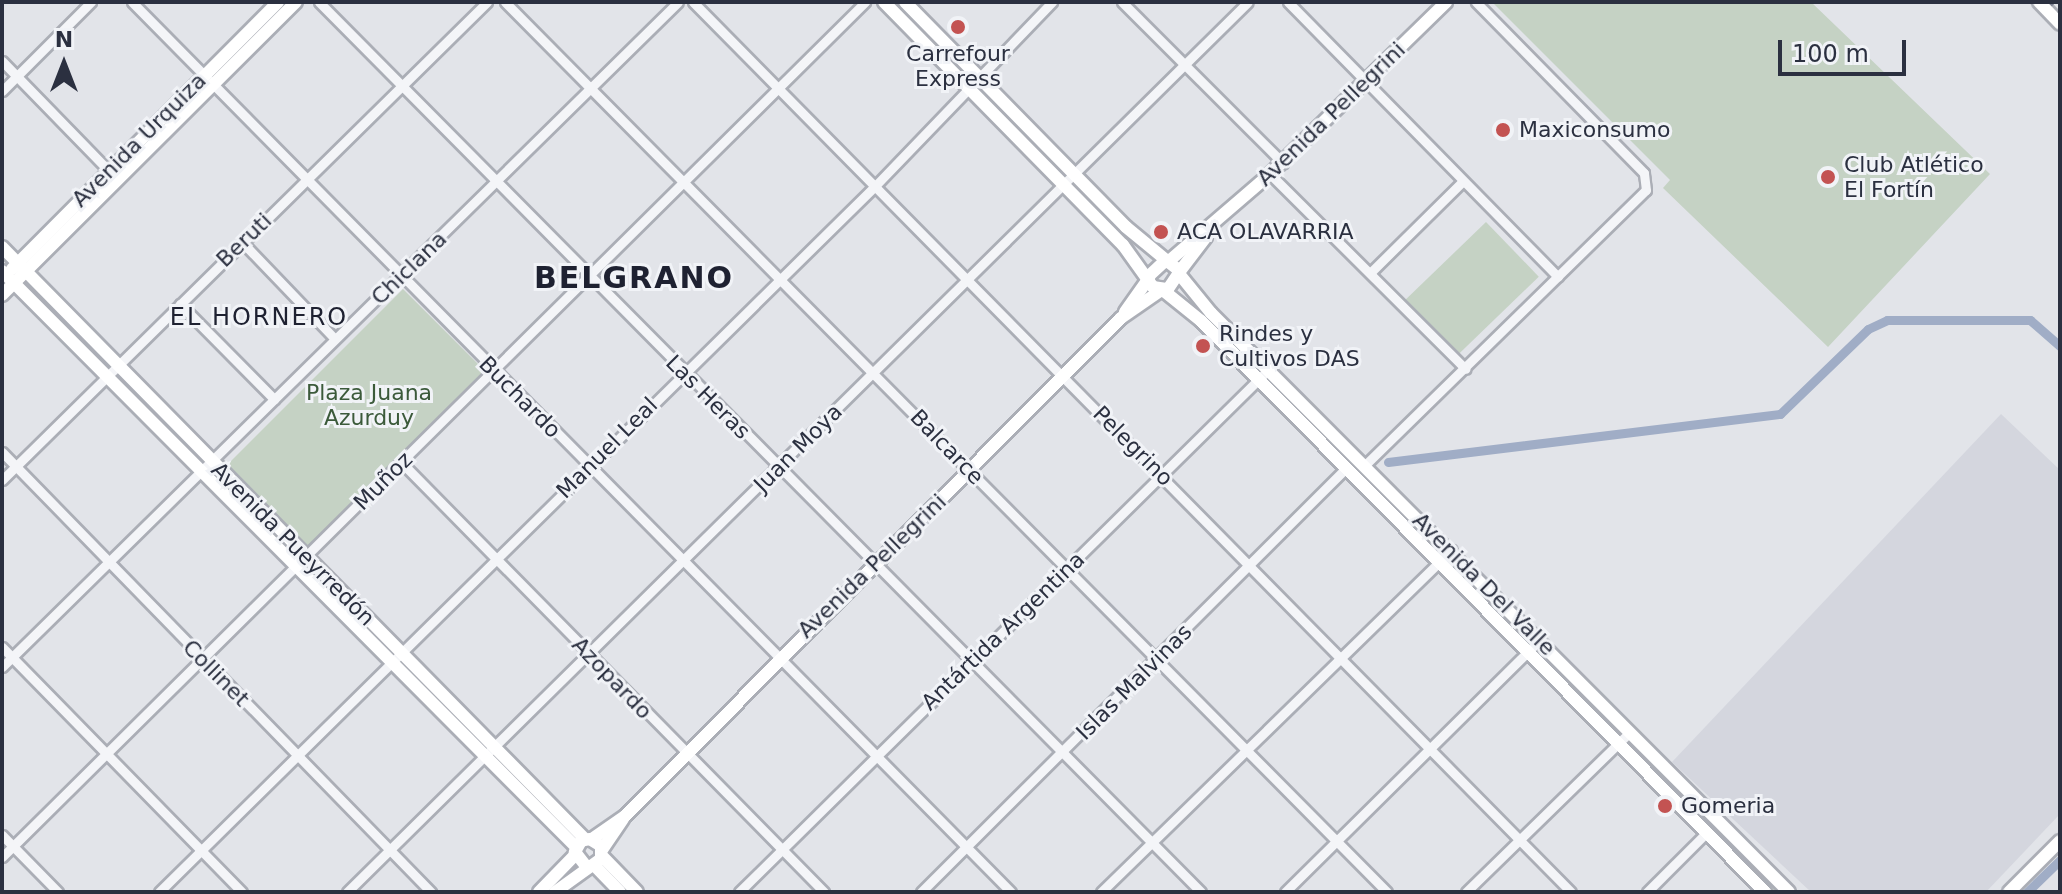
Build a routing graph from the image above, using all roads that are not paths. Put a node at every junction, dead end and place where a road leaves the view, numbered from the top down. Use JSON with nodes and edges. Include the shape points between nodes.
{"nodes":[{"id":1,"x":91,"y":2,"type":"edge"},
{"id":2,"x":132,"y":2,"type":"edge"},
{"id":3,"x":278,"y":2,"type":"edge"},
{"id":4,"x":296,"y":2,"type":"edge"},
{"id":5,"x":319,"y":2,"type":"edge"},
{"id":6,"x":487,"y":2,"type":"edge"},
{"id":7,"x":505,"y":2,"type":"edge"},
{"id":8,"x":678,"y":2,"type":"edge"},
{"id":9,"x":693,"y":2,"type":"edge"},
{"id":10,"x":865,"y":2,"type":"edge"},
{"id":11,"x":884,"y":2,"type":"edge"},
{"id":12,"x":905,"y":2,"type":"edge"},
{"id":13,"x":1052,"y":2,"type":"edge"},
{"id":14,"x":1122,"y":2,"type":"edge"},
{"id":15,"x":1248,"y":2,"type":"edge"},
{"id":16,"x":1288,"y":2,"type":"edge"},
{"id":17,"x":1446,"y":2,"type":"edge"},
{"id":18,"x":1476,"y":2,"type":"edge"},
{"id":19,"x":2039,"y":2,"type":"edge"},
{"id":20,"x":2060,"y":24,"type":"edge"},
{"id":21,"x":2,"y":61,"type":"edge"},
{"id":22,"x":1184,"y":66,"type":"junction"},
{"id":23,"x":17,"y":76,"type":"junction"},
{"id":24,"x":977,"y":76,"type":"junction"},
{"id":25,"x":210,"y":79,"type":"junction"},
{"id":26,"x":1365,"y":82,"type":"junction"},
{"id":27,"x":404,"y":86,"type":"junction"},
{"id":28,"x":592,"y":88,"type":"junction"},
{"id":29,"x":781,"y":89,"type":"junction"},
{"id":30,"x":971,"y":89,"type":"junction"},
{"id":31,"x":2,"y":91,"type":"edge"},
{"id":32,"x":1283,"y":163,"type":"junction"},
{"id":33,"x":1074,"y":172,"type":"junction"},
{"id":34,"x":112,"y":174,"type":"junction"},
{"id":35,"x":1270,"y":174,"type":"junction"},
{"id":36,"x":308,"y":180,"type":"junction"},
{"id":37,"x":498,"y":181,"type":"junction"},
{"id":38,"x":686,"y":181,"type":"junction"},
{"id":39,"x":1462,"y":182,"type":"junction"},
{"id":40,"x":1064,"y":183,"type":"junction"},
{"id":41,"x":876,"y":185,"type":"junction"},
{"id":42,"x":1215,"y":225,"type":"junction"},
{"id":43,"x":242,"y":242,"type":"junction"},
{"id":44,"x":2,"y":247,"type":"edge"},
{"id":45,"x":1168,"y":260,"type":"junction"},
{"id":46,"x":22,"y":267,"type":"junction"},
{"id":47,"x":1371,"y":272,"type":"junction"},
{"id":48,"x":1180,"y":273,"type":"junction"},
{"id":49,"x":402,"y":276,"type":"junction"},
{"id":50,"x":590,"y":276,"type":"junction"},
{"id":51,"x":6,"y":277,"type":"edge"},
{"id":52,"x":1149,"y":277,"type":"junction"},
{"id":53,"x":1558,"y":277,"type":"junction"},
{"id":54,"x":778,"y":278,"type":"junction"},
{"id":55,"x":968,"y":278,"type":"junction"},
{"id":56,"x":1162,"y":291,"type":"junction"},
{"id":57,"x":2,"y":295,"type":"edge"},
{"id":58,"x":180,"y":304,"type":"junction"},
{"id":59,"x":1121,"y":318,"type":"junction"},
{"id":60,"x":334,"y":338,"type":"junction"},
{"id":61,"x":119,"y":364,"type":"junction"},
{"id":62,"x":1466,"y":369,"type":"junction"},
{"id":63,"x":1268,"y":370,"type":"junction"},
{"id":64,"x":493,"y":371,"type":"junction"},
{"id":65,"x":684,"y":372,"type":"junction"},
{"id":66,"x":874,"y":372,"type":"junction"},
{"id":67,"x":106,"y":377,"type":"junction"},
{"id":68,"x":1063,"y":377,"type":"junction"},
{"id":69,"x":1257,"y":381,"type":"junction"},
{"id":70,"x":274,"y":399,"type":"junction"},
{"id":71,"x":2,"y":452,"type":"edge"},
{"id":72,"x":402,"y":463,"type":"junction"},
{"id":73,"x":1365,"y":465,"type":"junction"},
{"id":74,"x":16,"y":466,"type":"junction"},
{"id":75,"x":206,"y":466,"type":"junction"},
{"id":76,"x":589,"y":466,"type":"junction"},
{"id":77,"x":779,"y":468,"type":"junction"},
{"id":78,"x":1345,"y":469,"type":"junction"},
{"id":79,"x":969,"y":471,"type":"junction"},
{"id":80,"x":1162,"y":475,"type":"junction"},
{"id":81,"x":2,"y":480,"type":"edge"},
{"id":82,"x":1452,"y":550,"type":"junction"},
{"id":83,"x":307,"y":556,"type":"junction"},
{"id":84,"x":496,"y":560,"type":"junction"},
{"id":85,"x":1439,"y":560,"type":"junction"},
{"id":86,"x":108,"y":562,"type":"junction"},
{"id":87,"x":681,"y":562,"type":"junction"},
{"id":88,"x":874,"y":566,"type":"junction"},
{"id":89,"x":1252,"y":566,"type":"junction"},
{"id":90,"x":296,"y":567,"type":"junction"},
{"id":91,"x":1067,"y":568,"type":"junction"},
{"id":92,"x":1540,"y":640,"type":"junction"},
{"id":93,"x":2,"y":647,"type":"edge"},
{"id":94,"x":1528,"y":651,"type":"junction"},
{"id":95,"x":400,"y":652,"type":"junction"},
{"id":96,"x":590,"y":654,"type":"junction"},
{"id":97,"x":12,"y":657,"type":"junction"},
{"id":98,"x":1341,"y":657,"type":"junction"},
{"id":99,"x":201,"y":658,"type":"junction"},
{"id":100,"x":777,"y":658,"type":"junction"},
{"id":101,"x":1157,"y":659,"type":"junction"},
{"id":102,"x":971,"y":662,"type":"junction"},
{"id":103,"x":390,"y":664,"type":"junction"},
{"id":104,"x":2,"y":667,"type":"edge"},
{"id":105,"x":1630,"y":732,"type":"junction"},
{"id":106,"x":1618,"y":743,"type":"junction"},
{"id":107,"x":1430,"y":747,"type":"junction"},
{"id":108,"x":1247,"y":750,"type":"junction"},
{"id":109,"x":492,"y":752,"type":"junction"},
{"id":110,"x":297,"y":753,"type":"junction"},
{"id":111,"x":1061,"y":753,"type":"junction"},
{"id":112,"x":105,"y":754,"type":"junction"},
{"id":113,"x":686,"y":754,"type":"junction"},
{"id":114,"x":876,"y":755,"type":"junction"},
{"id":115,"x":625,"y":816,"type":"junction"},
{"id":116,"x":1706,"y":833,"type":"junction"},
{"id":117,"x":2,"y":835,"type":"edge"},
{"id":118,"x":1519,"y":840,"type":"junction"},
{"id":119,"x":1337,"y":841,"type":"junction"},
{"id":120,"x":2060,"y":841,"type":"edge"},
{"id":121,"x":1152,"y":843,"type":"junction"},
{"id":122,"x":582,"y":845,"type":"junction"},
{"id":123,"x":13,"y":846,"type":"junction"},
{"id":124,"x":968,"y":847,"type":"junction"},
{"id":125,"x":201,"y":850,"type":"junction"},
{"id":126,"x":390,"y":850,"type":"junction"},
{"id":127,"x":782,"y":850,"type":"junction"},
{"id":128,"x":2,"y":857,"type":"edge"},
{"id":129,"x":596,"y":859,"type":"junction"},
{"id":130,"x":635,"y":891,"type":"edge"},
{"id":131,"x":58,"y":892,"type":"edge"},
{"id":132,"x":159,"y":892,"type":"edge"},
{"id":133,"x":242,"y":892,"type":"edge"},
{"id":134,"x":347,"y":892,"type":"edge"},
{"id":135,"x":431,"y":892,"type":"edge"},
{"id":136,"x":539,"y":892,"type":"edge"},
{"id":137,"x":555,"y":892,"type":"edge"},
{"id":138,"x":620,"y":892,"type":"edge"},
{"id":139,"x":739,"y":892,"type":"edge"},
{"id":140,"x":824,"y":892,"type":"edge"},
{"id":141,"x":921,"y":892,"type":"edge"},
{"id":142,"x":1011,"y":892,"type":"edge"},
{"id":143,"x":1101,"y":892,"type":"edge"},
{"id":144,"x":1201,"y":892,"type":"edge"},
{"id":145,"x":1285,"y":892,"type":"edge"},
{"id":146,"x":1387,"y":892,"type":"edge"},
{"id":147,"x":1466,"y":892,"type":"edge"},
{"id":148,"x":1571,"y":892,"type":"edge"},
{"id":149,"x":1647,"y":892,"type":"edge"},
{"id":150,"x":1765,"y":892,"type":"edge"},
{"id":151,"x":1789,"y":892,"type":"edge"},
{"id":152,"x":2009,"y":892,"type":"edge"}],
"edges":[{"from":1,"to":23,"type":"street"},
{"from":2,"to":25,"type":"street","name":"Buchardo"},
{"from":3,"to":25,"type":"main road","name":"Avenida Urquiza"},
{"from":4,"to":25,"type":"main road"},
{"from":5,"to":27,"type":"street","name":"Las Heras"},
{"from":6,"to":27,"type":"street","name":"Beruti"},
{"from":7,"to":28,"type":"street","name":"Balcarce"},
{"from":8,"to":28,"type":"street","name":"Chiclana"},
{"from":9,"to":29,"type":"street","name":"Pelegrino"},
{"from":10,"to":29,"type":"street","name":"Muñoz"},
{"from":11,"to":30,"type":"main road"},
{"from":12,"to":24,"type":"main road"},
{"from":13,"to":24,"type":"street","name":"Manuel Leal"},
{"from":14,"to":22,"type":"street"},
{"from":15,"to":22,"type":"street","name":"Juan Moya"},
{"from":16,"to":26,"type":"street"},
{"from":17,"to":26,"type":"main road","name":"Avenida Pellegrini"},
{"from":18,"to":53,"type":"street","via":[[1648,181],[1646,190]]},
{"from":19,"to":20,"type":"main road"},
{"from":21,"to":23,"type":"street"},
{"from":22,"to":32,"type":"street"},
{"from":22,"to":33,"type":"street","name":"Juan Moya"},
{"from":23,"to":31,"type":"street"},
{"from":23,"to":34,"type":"street"},
{"from":24,"to":30,"type":"street","name":"Manuel Leal"},
{"from":24,"to":33,"type":"main road"},
{"from":25,"to":34,"type":"main road","name":"Avenida Urquiza"},
{"from":25,"to":36,"type":"street","name":"Buchardo"},
{"from":26,"to":32,"type":"main road","name":"Avenida Pellegrini"},
{"from":26,"to":39,"type":"street"},
{"from":27,"to":36,"type":"street","name":"Beruti"},
{"from":27,"to":37,"type":"street","name":"Las Heras"},
{"from":28,"to":37,"type":"street","name":"Chiclana"},
{"from":28,"to":38,"type":"street","name":"Balcarce"},
{"from":29,"to":38,"type":"street","name":"Muñoz"},
{"from":29,"to":41,"type":"street","name":"Pelegrino"},
{"from":30,"to":40,"type":"main road"},
{"from":30,"to":41,"type":"street","name":"Manuel Leal"},
{"from":32,"to":35,"type":"main road","name":"Avenida Pellegrini"},
{"from":33,"to":40,"type":"street","name":"Juan Moya"},
{"from":33,"to":45,"type":"main road"},
{"from":34,"to":46,"type":"main road","name":"Avenida Urquiza"},
{"from":35,"to":42,"type":"main road","name":"Avenida Pellegrini"},
{"from":35,"to":47,"type":"street"},
{"from":36,"to":43,"type":"street","name":"Beruti"},
{"from":36,"to":49,"type":"street","name":"Buchardo"},
{"from":37,"to":49,"type":"street","name":"Chiclana"},
{"from":37,"to":50,"type":"street","name":"Las Heras"},
{"from":38,"to":50,"type":"street","name":"Muñoz"},
{"from":38,"to":54,"type":"street","name":"Balcarce"},
{"from":39,"to":47,"type":"street"},
{"from":39,"to":53,"type":"street"},
{"from":40,"to":52,"type":"main road"},
{"from":40,"to":55,"type":"street","name":"Juan Moya"},
{"from":41,"to":54,"type":"street","name":"Manuel Leal"},
{"from":41,"to":55,"type":"street","name":"Pelegrino"},
{"from":42,"to":45,"type":"main road","name":"Avenida Pellegrini"},
{"from":42,"to":48,"type":"main road","name":"Avenida Pellegrini"},
{"from":43,"to":58,"type":"street","name":"Beruti"},
{"from":43,"to":60,"type":"street"},
{"from":44,"to":46,"type":"main road","name":"Avenida Pueyrredón"},
{"from":45,"to":48,"type":"main road","name":"Avenida Del Valle"},
{"from":45,"to":52,"type":"main road","name":"Avenida Pellegrini"},
{"from":46,"to":51,"type":"main road","name":"Avenida Urquiza"},
{"from":46,"to":61,"type":"main road","name":"Avenida Pueyrredón"},
{"from":47,"to":62,"type":"street"},
{"from":48,"to":56,"type":"main road","name":"Avenida Pellegrini"},
{"from":48,"to":63,"type":"main road","name":"Avenida Del Valle"},
{"from":49,"to":60,"type":"street","name":"Chiclana"},
{"from":49,"to":64,"type":"street","name":"Buchardo"},
{"from":50,"to":64,"type":"street","name":"Muñoz"},
{"from":50,"to":65,"type":"street","name":"Las Heras"},
{"from":51,"to":57,"type":"main road","name":"Avenida Urquiza"},
{"from":51,"to":67,"type":"main road","name":"Avenida Pueyrredón"},
{"from":52,"to":56,"type":"main road","name":"Avenida Del Valle"},
{"from":52,"to":59,"type":"main road","name":"Avenida Pellegrini"},
{"from":53,"to":62,"type":"street"},
{"from":54,"to":65,"type":"street","name":"Manuel Leal"},
{"from":54,"to":66,"type":"street","name":"Balcarce"},
{"from":55,"to":66,"type":"street","name":"Juan Moya"},
{"from":55,"to":68,"type":"street","name":"Pelegrino"},
{"from":56,"to":59,"type":"main road","name":"Avenida Pellegrini"},
{"from":56,"to":69,"type":"main road","name":"Avenida Del Valle","via":[[1201,321]]},
{"from":58,"to":61,"type":"street","name":"Beruti"},
{"from":58,"to":70,"type":"street"},
{"from":59,"to":68,"type":"main road","name":"Avenida Pellegrini"},
{"from":60,"to":70,"type":"street","name":"Chiclana"},
{"from":61,"to":67,"type":"street","name":"Beruti"},
{"from":61,"to":75,"type":"main road","name":"Avenida Pueyrredón"},
{"from":62,"to":73,"type":"street"},
{"from":63,"to":69,"type":"street","name":"Antártida Argentina"},
{"from":63,"to":73,"type":"main road","name":"Avenida Del Valle"},
{"from":64,"to":72,"type":"street","name":"Muñoz"},
{"from":64,"to":76,"type":"street","name":"Buchardo"},
{"from":65,"to":76,"type":"street","name":"Manuel Leal"},
{"from":65,"to":77,"type":"street","name":"Las Heras"},
{"from":66,"to":77,"type":"street","name":"Juan Moya"},
{"from":66,"to":79,"type":"street","name":"Balcarce"},
{"from":67,"to":74,"type":"street","name":"Beruti"},
{"from":67,"to":75,"type":"main road","name":"Avenida Pueyrredón"},
{"from":68,"to":79,"type":"main road","name":"Avenida Pellegrini"},
{"from":68,"to":80,"type":"street","name":"Pelegrino"},
{"from":69,"to":78,"type":"main road","name":"Avenida Del Valle"},
{"from":69,"to":80,"type":"street","name":"Antártida Argentina"},
{"from":70,"to":75,"type":"street","name":"Chiclana"},
{"from":71,"to":74,"type":"street","name":"Collinet"},
{"from":72,"to":83,"type":"street","name":"Muñoz"},
{"from":72,"to":84,"type":"street","name":"Azopardo"},
{"from":73,"to":82,"type":"main road","name":"Avenida Del Valle"},
{"from":74,"to":81,"type":"street","name":"Beruti"},
{"from":74,"to":86,"type":"street","name":"Collinet"},
{"from":75,"to":83,"type":"main road","name":"Avenida Pueyrredón"},
{"from":75,"to":86,"type":"street","name":"Chiclana"},
{"from":75,"to":90,"type":"main road","name":"Avenida Pueyrredón"},
{"from":76,"to":84,"type":"street","name":"Manuel Leal"},
{"from":76,"to":87,"type":"street","name":"Buchardo"},
{"from":77,"to":87,"type":"street","name":"Juan Moya"},
{"from":77,"to":88,"type":"street","name":"Las Heras"},
{"from":78,"to":85,"type":"main road","name":"Avenida Del Valle"},
{"from":78,"to":89,"type":"street","name":"Islas Malvinas"},
{"from":79,"to":88,"type":"main road","name":"Avenida Pellegrini"},
{"from":79,"to":91,"type":"street","name":"Balcarce"},
{"from":80,"to":89,"type":"street","name":"Pelegrino"},
{"from":80,"to":91,"type":"street","name":"Antártida Argentina"},
{"from":82,"to":85,"type":"street"},
{"from":82,"to":92,"type":"main road","name":"Avenida Del Valle"},
{"from":83,"to":90,"type":"street","name":"Muñoz"},
{"from":83,"to":95,"type":"main road","name":"Avenida Pueyrredón"},
{"from":84,"to":95,"type":"street","name":"Manuel Leal"},
{"from":84,"to":96,"type":"street","name":"Azopardo"},
{"from":85,"to":94,"type":"main road","name":"Avenida Del Valle"},
{"from":85,"to":98,"type":"street"},
{"from":86,"to":97,"type":"street","name":"Chiclana"},
{"from":86,"to":99,"type":"street","name":"Collinet"},
{"from":87,"to":96,"type":"street","name":"Juan Moya"},
{"from":87,"to":100,"type":"street","name":"Buchardo"},
{"from":88,"to":100,"type":"main road","name":"Avenida Pellegrini"},
{"from":88,"to":102,"type":"street","name":"Las Heras"},
{"from":89,"to":98,"type":"street","name":"Pelegrino"},
{"from":89,"to":101,"type":"street","name":"Islas Malvinas"},
{"from":90,"to":99,"type":"street","name":"Muñoz"},
{"from":90,"to":103,"type":"main road","name":"Avenida Pueyrredón"},
{"from":91,"to":101,"type":"street","name":"Balcarce"},
{"from":91,"to":102,"type":"street","name":"Antártida Argentina"},
{"from":92,"to":94,"type":"street"},
{"from":92,"to":105,"type":"main road","name":"Avenida Del Valle"},
{"from":93,"to":97,"type":"street"},
{"from":94,"to":106,"type":"main road","name":"Avenida Del Valle"},
{"from":94,"to":107,"type":"street"},
{"from":95,"to":103,"type":"street","name":"Manuel Leal"},
{"from":95,"to":109,"type":"main road","name":"Avenida Pueyrredón"},
{"from":96,"to":109,"type":"street","name":"Juan Moya"},
{"from":96,"to":113,"type":"street","name":"Azopardo"},
{"from":97,"to":104,"type":"street","name":"Chiclana"},
{"from":97,"to":112,"type":"street"},
{"from":98,"to":107,"type":"street","name":"Pelegrino"},
{"from":98,"to":108,"type":"street"},
{"from":99,"to":110,"type":"street","name":"Collinet"},
{"from":99,"to":112,"type":"street","name":"Muñoz"},
{"from":100,"to":113,"type":"main road","name":"Avenida Pellegrini"},
{"from":100,"to":114,"type":"street","name":"Buchardo"},
{"from":101,"to":108,"type":"street","name":"Balcarce"},
{"from":101,"to":111,"type":"street","name":"Islas Malvinas"},
{"from":102,"to":111,"type":"street","name":"Las Heras"},
{"from":102,"to":114,"type":"street","name":"Antártida Argentina"},
{"from":103,"to":109,"type":"main road","name":"Avenida Pueyrredón"},
{"from":103,"to":110,"type":"street","name":"Manuel Leal"},
{"from":105,"to":106,"type":"street"},
{"from":105,"to":151,"type":"main road","name":"Avenida Del Valle"},
{"from":106,"to":116,"type":"main road","name":"Avenida Del Valle"},
{"from":106,"to":118,"type":"street"},
{"from":107,"to":118,"type":"street","name":"Pelegrino"},
{"from":107,"to":119,"type":"street"},
{"from":108,"to":119,"type":"street","name":"Balcarce"},
{"from":108,"to":121,"type":"street"},
{"from":109,"to":122,"type":"main road","name":"Avenida Pueyrredón"},
{"from":109,"to":126,"type":"street","name":"Juan Moya"},
{"from":110,"to":125,"type":"street","name":"Manuel Leal"},
{"from":110,"to":126,"type":"street","name":"Collinet"},
{"from":111,"to":121,"type":"street","name":"Las Heras"},
{"from":111,"to":124,"type":"street","name":"Islas Malvinas"},
{"from":112,"to":123,"type":"street","name":"Muñoz"},
{"from":112,"to":125,"type":"street"},
{"from":113,"to":115,"type":"main road","name":"Avenida Pellegrini"},
{"from":113,"to":127,"type":"street","name":"Azopardo"},
{"from":114,"to":124,"type":"street","name":"Buchardo"},
{"from":114,"to":127,"type":"street","name":"Antártida Argentina"},
{"from":115,"to":122,"type":"main road","name":"Avenida Pellegrini"},
{"from":115,"to":129,"type":"main road","name":"Avenida Pellegrini"},
{"from":116,"to":149,"type":"street"},
{"from":116,"to":150,"type":"main road","name":"Avenida Del Valle"},
{"from":117,"to":123,"type":"street"},
{"from":118,"to":147,"type":"street"},
{"from":118,"to":148,"type":"street","name":"Pelegrino"},
{"from":119,"to":145,"type":"street"},
{"from":119,"to":146,"type":"street","name":"Balcarce"},
{"from":120,"to":152,"type":"main road"},
{"from":121,"to":143,"type":"street"},
{"from":121,"to":144,"type":"street","name":"Las Heras"},
{"from":122,"to":129,"type":"main road"},
{"from":122,"to":129,"type":"main road"},
{"from":122,"to":136,"type":"main road","name":"Avenida Pellegrini"},
{"from":123,"to":128,"type":"street","name":"Muñoz"},
{"from":123,"to":131,"type":"street"},
{"from":124,"to":141,"type":"street","name":"Islas Malvinas"},
{"from":124,"to":142,"type":"street","name":"Buchardo"},
{"from":125,"to":132,"type":"street","name":"Manuel Leal"},
{"from":125,"to":133,"type":"street"},
{"from":126,"to":134,"type":"street","name":"Juan Moya"},
{"from":126,"to":135,"type":"street","name":"Collinet"},
{"from":127,"to":139,"type":"street","name":"Antártida Argentina"},
{"from":127,"to":140,"type":"street","name":"Azopardo"},
{"from":129,"to":130,"type":"main road"},
{"from":129,"to":137,"type":"main road","name":"Avenida Pellegrini"},
{"from":129,"to":138,"type":"main road"}]}
